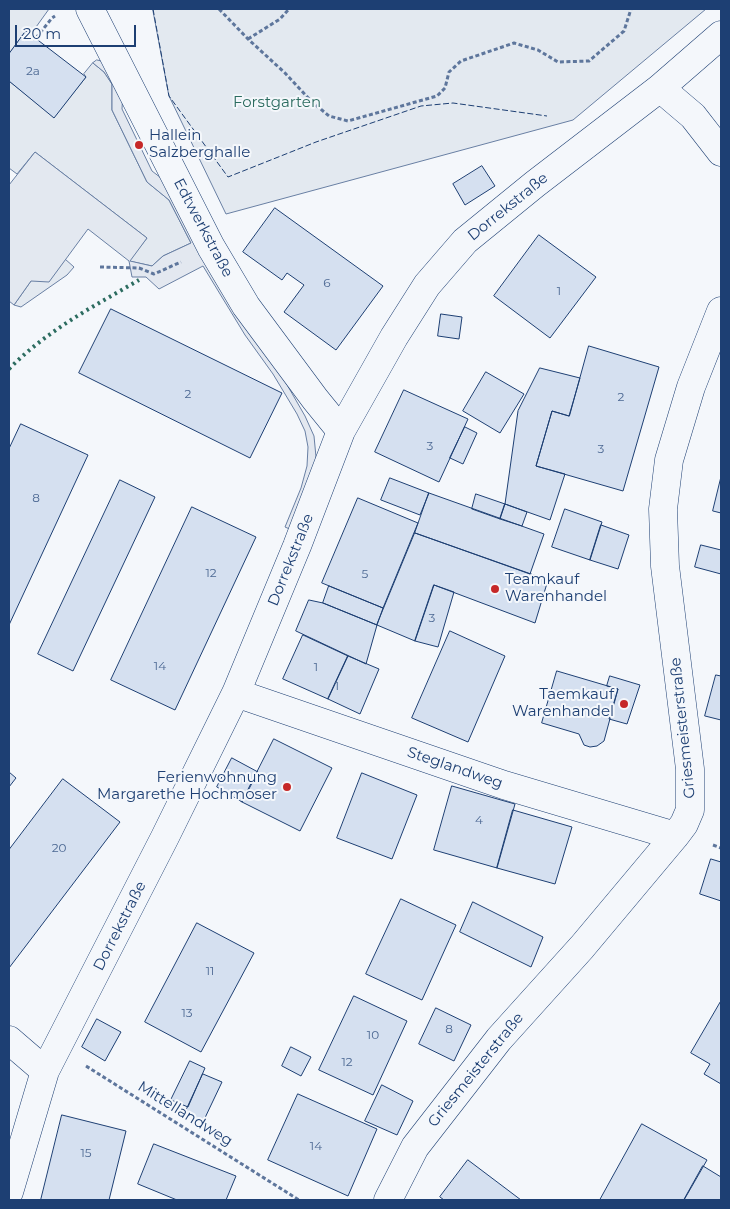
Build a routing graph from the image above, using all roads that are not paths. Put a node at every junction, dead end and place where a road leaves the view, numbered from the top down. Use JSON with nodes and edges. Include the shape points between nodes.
{"nodes":[{"id":1,"x":90,"y":9,"type":"edge"},
{"id":2,"x":721,"y":35,"type":"edge"},
{"id":3,"x":660,"y":88,"type":"junction"},
{"id":4,"x":721,"y":152,"type":"edge"},
{"id":5,"x":721,"y":311,"type":"edge"},
{"id":6,"x":341,"y":431,"type":"junction"},
{"id":7,"x":236,"y":693,"type":"junction"},
{"id":8,"x":675,"y":836,"type":"junction"},
{"id":9,"x":9,"y":1040,"type":"edge"},
{"id":10,"x":51,"y":1060,"type":"junction"},
{"id":11,"x":9,"y":1192,"type":"edge"},
{"id":12,"x":388,"y":1200,"type":"edge"}],
"edges":[{"from":1,"to":6,"type":"street","name":"Edtwerkstraße","via":[[211,247],[246,306]]},
{"from":2,"to":3,"type":"street","name":"Dorrekstraße"},
{"from":3,"to":4,"type":"street","via":[[693,116]]},
{"from":3,"to":6,"type":"street","name":"Dorrekstraße","via":[[466,241],[427,285]]},
{"from":5,"to":8,"type":"street","name":"Griesmeisterstraße","via":[[691,387],[671,451],[663,509],[665,566],[690,769],[690,810]]},
{"from":6,"to":7,"type":"street","name":"Dorrekstraße","via":[[298,546]]},
{"from":7,"to":8,"type":"street","name":"Steglandweg","via":[[504,785]]},
{"from":7,"to":10,"type":"street","name":"Dorrekstraße"},
{"from":8,"to":12,"type":"street","name":"Griesmeisterstraße","via":[[499,1039],[415,1147]]},
{"from":9,"to":10,"type":"street"},
{"from":10,"to":11,"type":"street","name":"Dorrekstraße"}]}
